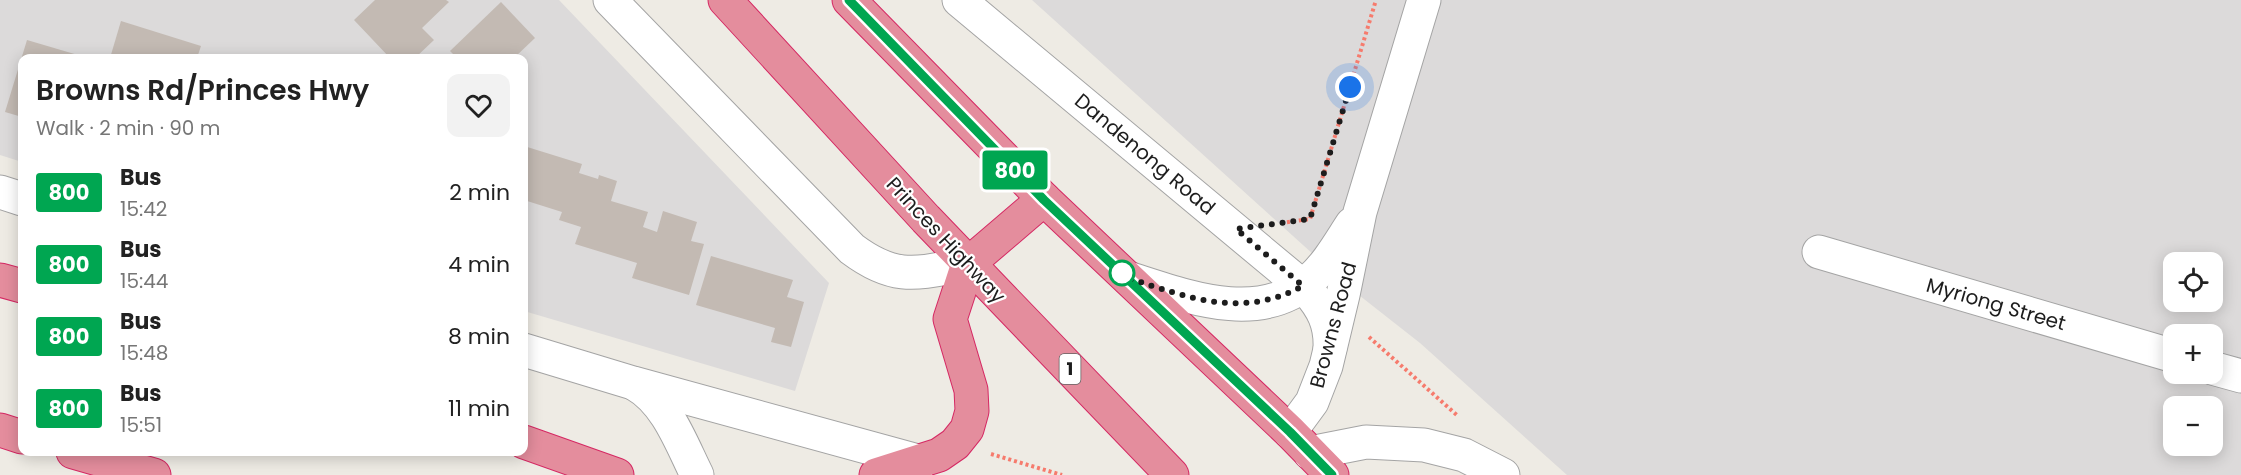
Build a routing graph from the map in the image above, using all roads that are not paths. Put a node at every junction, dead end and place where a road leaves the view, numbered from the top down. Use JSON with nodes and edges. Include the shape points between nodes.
{"nodes":[{"id":1,"x":610,"y":0,"type":"edge"},
{"id":2,"x":725,"y":0,"type":"edge"},
{"id":3,"x":849,"y":0,"type":"edge"},
{"id":4,"x":959,"y":0,"type":"edge"},
{"id":5,"x":1424,"y":0,"type":"edge"},
{"id":6,"x":0,"y":192,"type":"edge"},
{"id":7,"x":18,"y":198,"type":"edge"},
{"id":8,"x":1044,"y":200,"type":"junction"},
{"id":9,"x":1360,"y":212,"type":"junction"},
{"id":10,"x":1820,"y":252,"type":"dead end"},
{"id":11,"x":968,"y":264,"type":"junction"},
{"id":12,"x":1128,"y":278,"type":"junction"},
{"id":13,"x":0,"y":280,"type":"edge"},
{"id":14,"x":18,"y":285,"type":"edge"},
{"id":15,"x":1303,"y":286,"type":"junction"},
{"id":16,"x":1329,"y":348,"type":"junction"},
{"id":17,"x":528,"y":351,"type":"edge"},
{"id":18,"x":2163,"y":353,"type":"edge"},
{"id":19,"x":2223,"y":371,"type":"edge"},
{"id":20,"x":2241,"y":376,"type":"edge"},
{"id":21,"x":633,"y":383,"type":"junction"},
{"id":22,"x":0,"y":430,"type":"edge"},
{"id":23,"x":18,"y":436,"type":"edge"},
{"id":24,"x":528,"y":443,"type":"edge"},
{"id":25,"x":1311,"y":453,"type":"edge"},
{"id":26,"x":87,"y":456,"type":"edge"},
{"id":27,"x":921,"y":462,"type":"junction"},
{"id":28,"x":154,"y":475,"type":"edge"},
{"id":29,"x":616,"y":475,"type":"edge"},
{"id":30,"x":698,"y":475,"type":"edge"},
{"id":31,"x":876,"y":475,"type":"edge"},
{"id":32,"x":1172,"y":475,"type":"edge"},
{"id":33,"x":1503,"y":475,"type":"edge"}],
"edges":[{"from":1,"to":11,"type":"street","via":[[852,249],[873,264],[905,273]]},
{"from":2,"to":11,"type":"highway","name":"Princes Highway","number":"1"},
{"from":3,"to":8,"type":"highway"},
{"from":4,"to":15,"type":"street","name":"Dandenong Road"},
{"from":5,"to":9,"type":"street","name":"Browns Road"},
{"from":6,"to":7,"type":"street"},
{"from":8,"to":11,"type":"highway"},
{"from":8,"to":12,"type":"highway"},
{"from":9,"to":15,"type":"street","name":"Browns Road","via":[[1319,271]]},
{"from":9,"to":16,"type":"street","name":"Browns Road"},
{"from":10,"to":18,"type":"street","name":"Myriong Street"},
{"from":11,"to":27,"type":"highway","via":[[950,319],[971,390],[971,418],[955,444]]},
{"from":11,"to":32,"type":"highway","name":"Princes Highway","number":"1"},
{"from":12,"to":15,"type":"street","name":"Browns Road","via":[[1179,294],[1236,305],[1263,302]]},
{"from":12,"to":25,"type":"highway"},
{"from":13,"to":14,"type":"highway"},
{"from":15,"to":16,"type":"street","name":"Dandenong Road","via":[[1328,321]]},
{"from":16,"to":25,"type":"street","name":"Browns Road","via":[[1315,396]]},
{"from":17,"to":21,"type":"street"},
{"from":19,"to":20,"type":"street"},
{"from":21,"to":27,"type":"street"},
{"from":21,"to":30,"type":"street","via":[[647,391],[662,409]]},
{"from":22,"to":23,"type":"highway"},
{"from":24,"to":29,"type":"highway"},
{"from":25,"to":33,"type":"street","via":[[1366,442],[1424,445],[1464,455]]},
{"from":26,"to":28,"type":"highway"},
{"from":27,"to":31,"type":"highway"}]}
